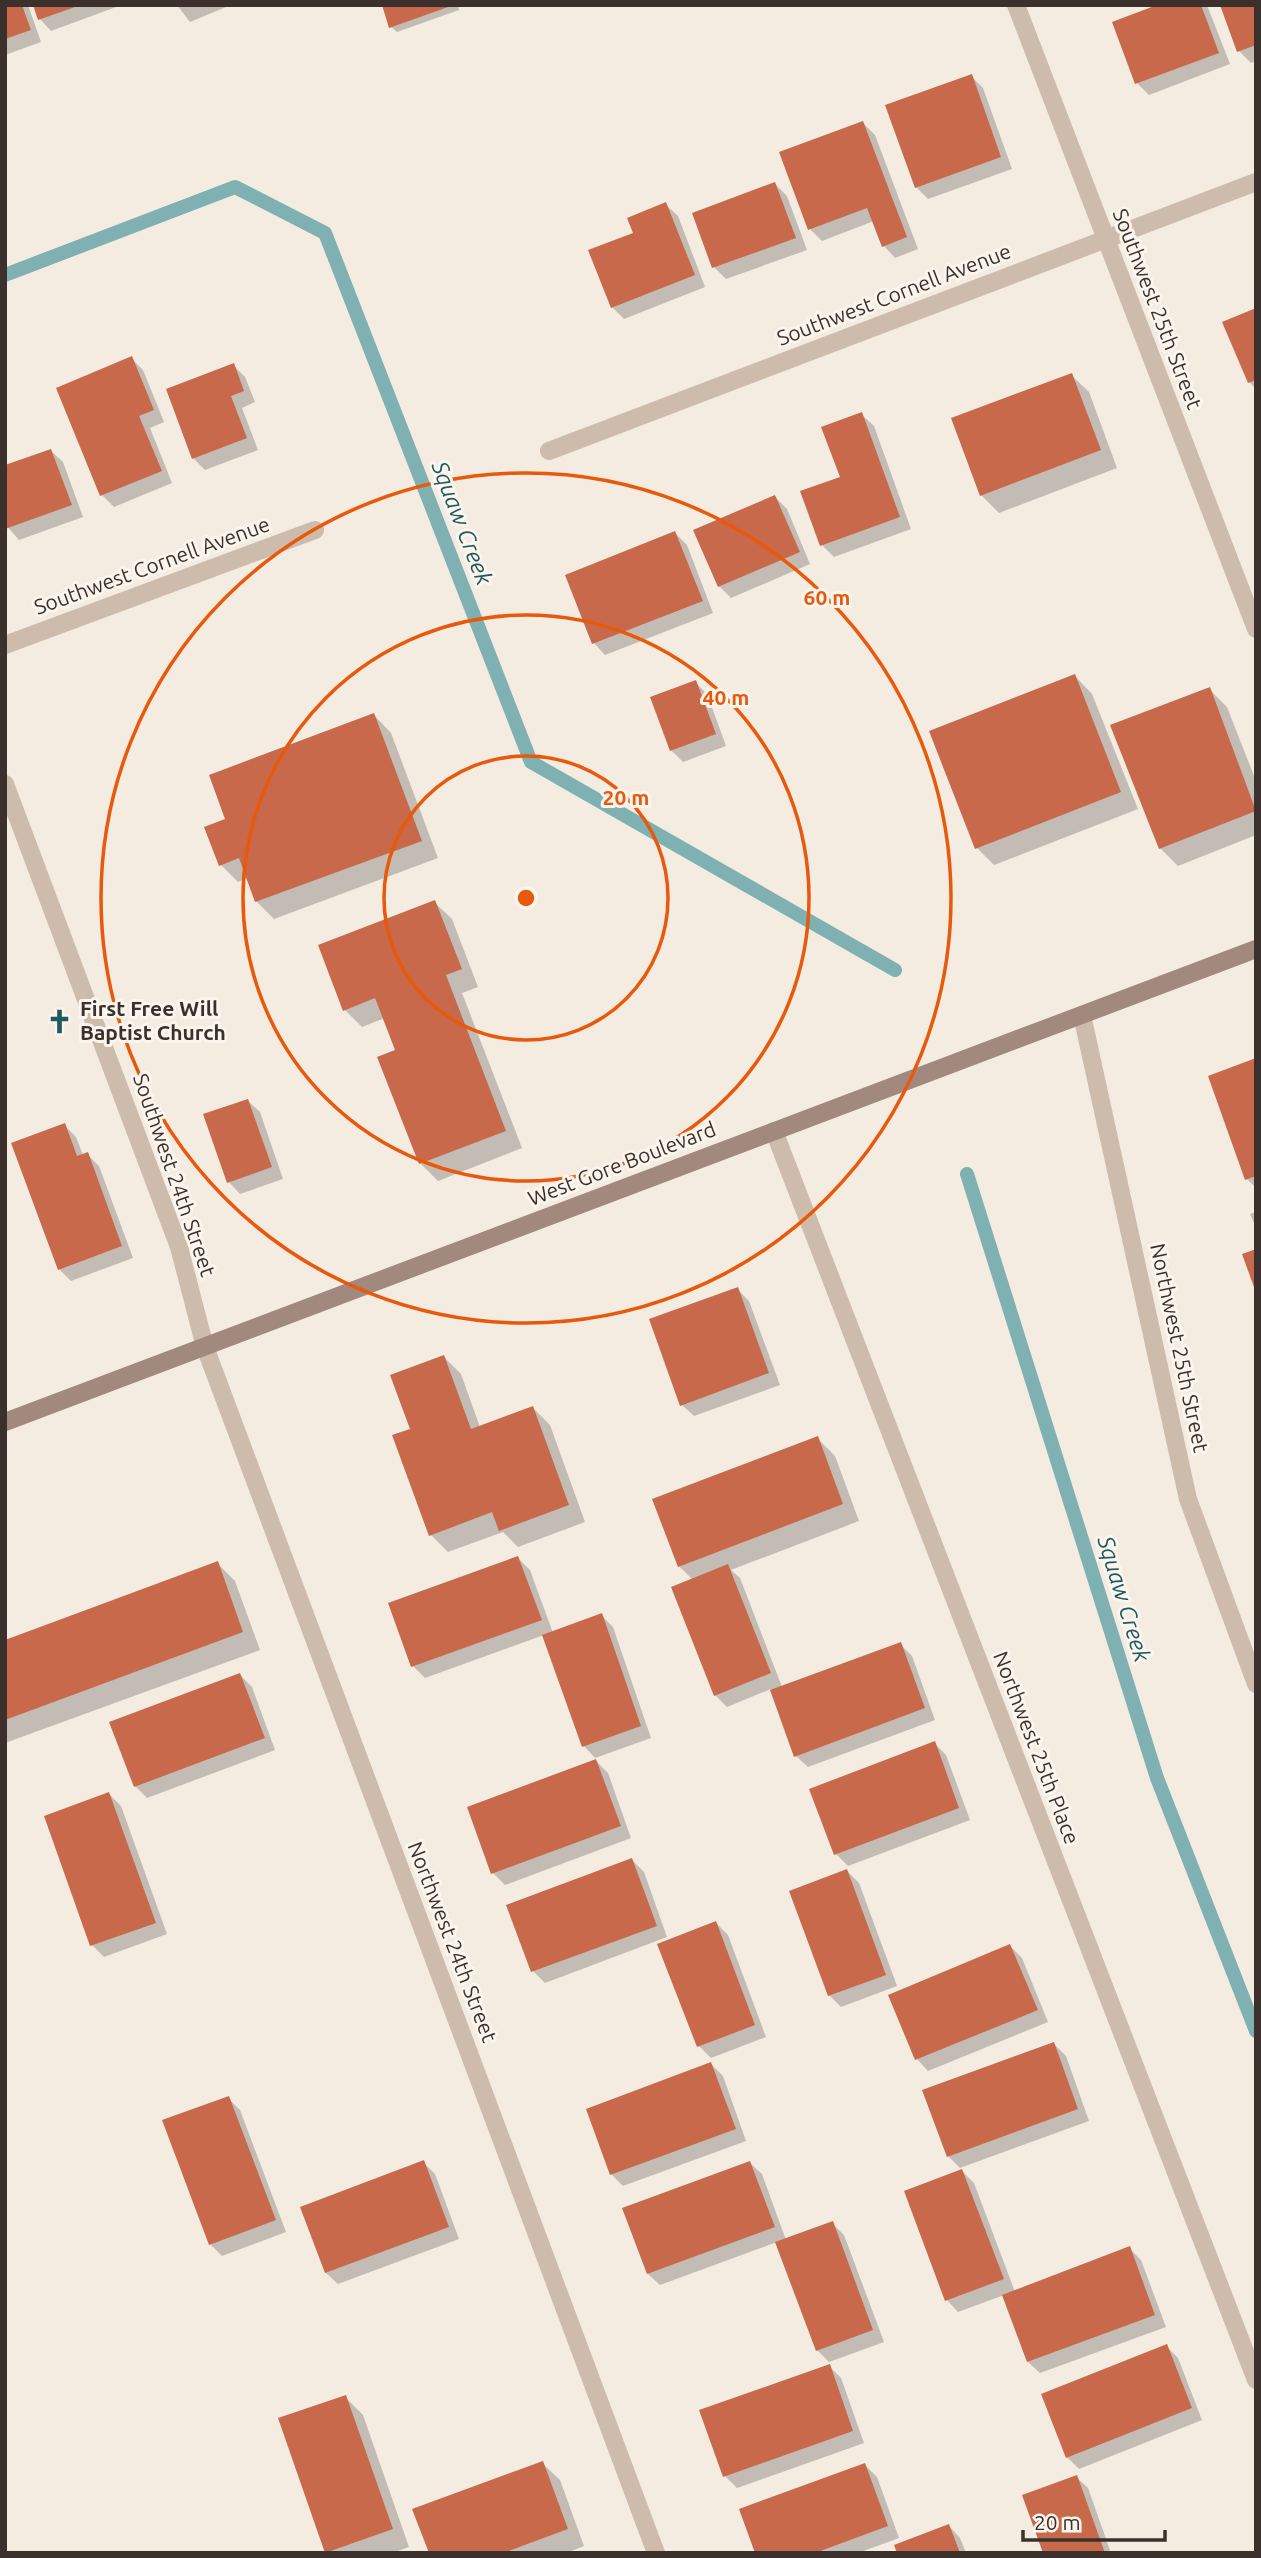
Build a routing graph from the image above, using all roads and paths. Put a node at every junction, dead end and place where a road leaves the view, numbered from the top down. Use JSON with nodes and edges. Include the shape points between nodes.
{"nodes":[{"id":1,"x":1016,"y":5,"type":"edge"},
{"id":2,"x":1256,"y":182,"type":"edge"},
{"id":3,"x":1106,"y":239,"type":"junction"},
{"id":4,"x":549,"y":451,"type":"dead end"},
{"id":5,"x":314,"y":530,"type":"dead end"},
{"id":6,"x":1256,"y":629,"type":"edge"},
{"id":7,"x":5,"y":645,"type":"edge"},
{"id":8,"x":5,"y":784,"type":"edge"},
{"id":9,"x":1256,"y":949,"type":"edge"},
{"id":10,"x":1082,"y":1015,"type":"junction"},
{"id":11,"x":774,"y":1131,"type":"junction"},
{"id":12,"x":205,"y":1347,"type":"junction"},
{"id":13,"x":5,"y":1422,"type":"edge"},
{"id":14,"x":1256,"y":1685,"type":"edge"},
{"id":15,"x":1256,"y":2380,"type":"edge"},
{"id":16,"x":656,"y":2553,"type":"edge"}],
"edges":[{"from":1,"to":3,"type":"street","name":"Southwest 25th Street"},
{"from":2,"to":3,"type":"street","name":"Southwest Cornell Avenue"},
{"from":3,"to":4,"type":"street","name":"Southwest Cornell Avenue"},
{"from":3,"to":6,"type":"street","name":"Southwest 25th Street"},
{"from":5,"to":7,"type":"street","name":"Southwest Cornell Avenue"},
{"from":8,"to":12,"type":"street","name":"Southwest 24th Street","via":[[179,1247]]},
{"from":9,"to":10,"type":"main road","name":"West Gore Boulevard"},
{"from":10,"to":11,"type":"main road","name":"West Gore Boulevard"},
{"from":10,"to":14,"type":"street","name":"Northwest 25th Street","via":[[1188,1499]]},
{"from":11,"to":12,"type":"main road","name":"West Gore Boulevard"},
{"from":11,"to":15,"type":"street","name":"Northwest 25th Place"},
{"from":12,"to":13,"type":"main road","name":"West Gore Boulevard"},
{"from":12,"to":16,"type":"street","name":"Northwest 24th Street"}]}
